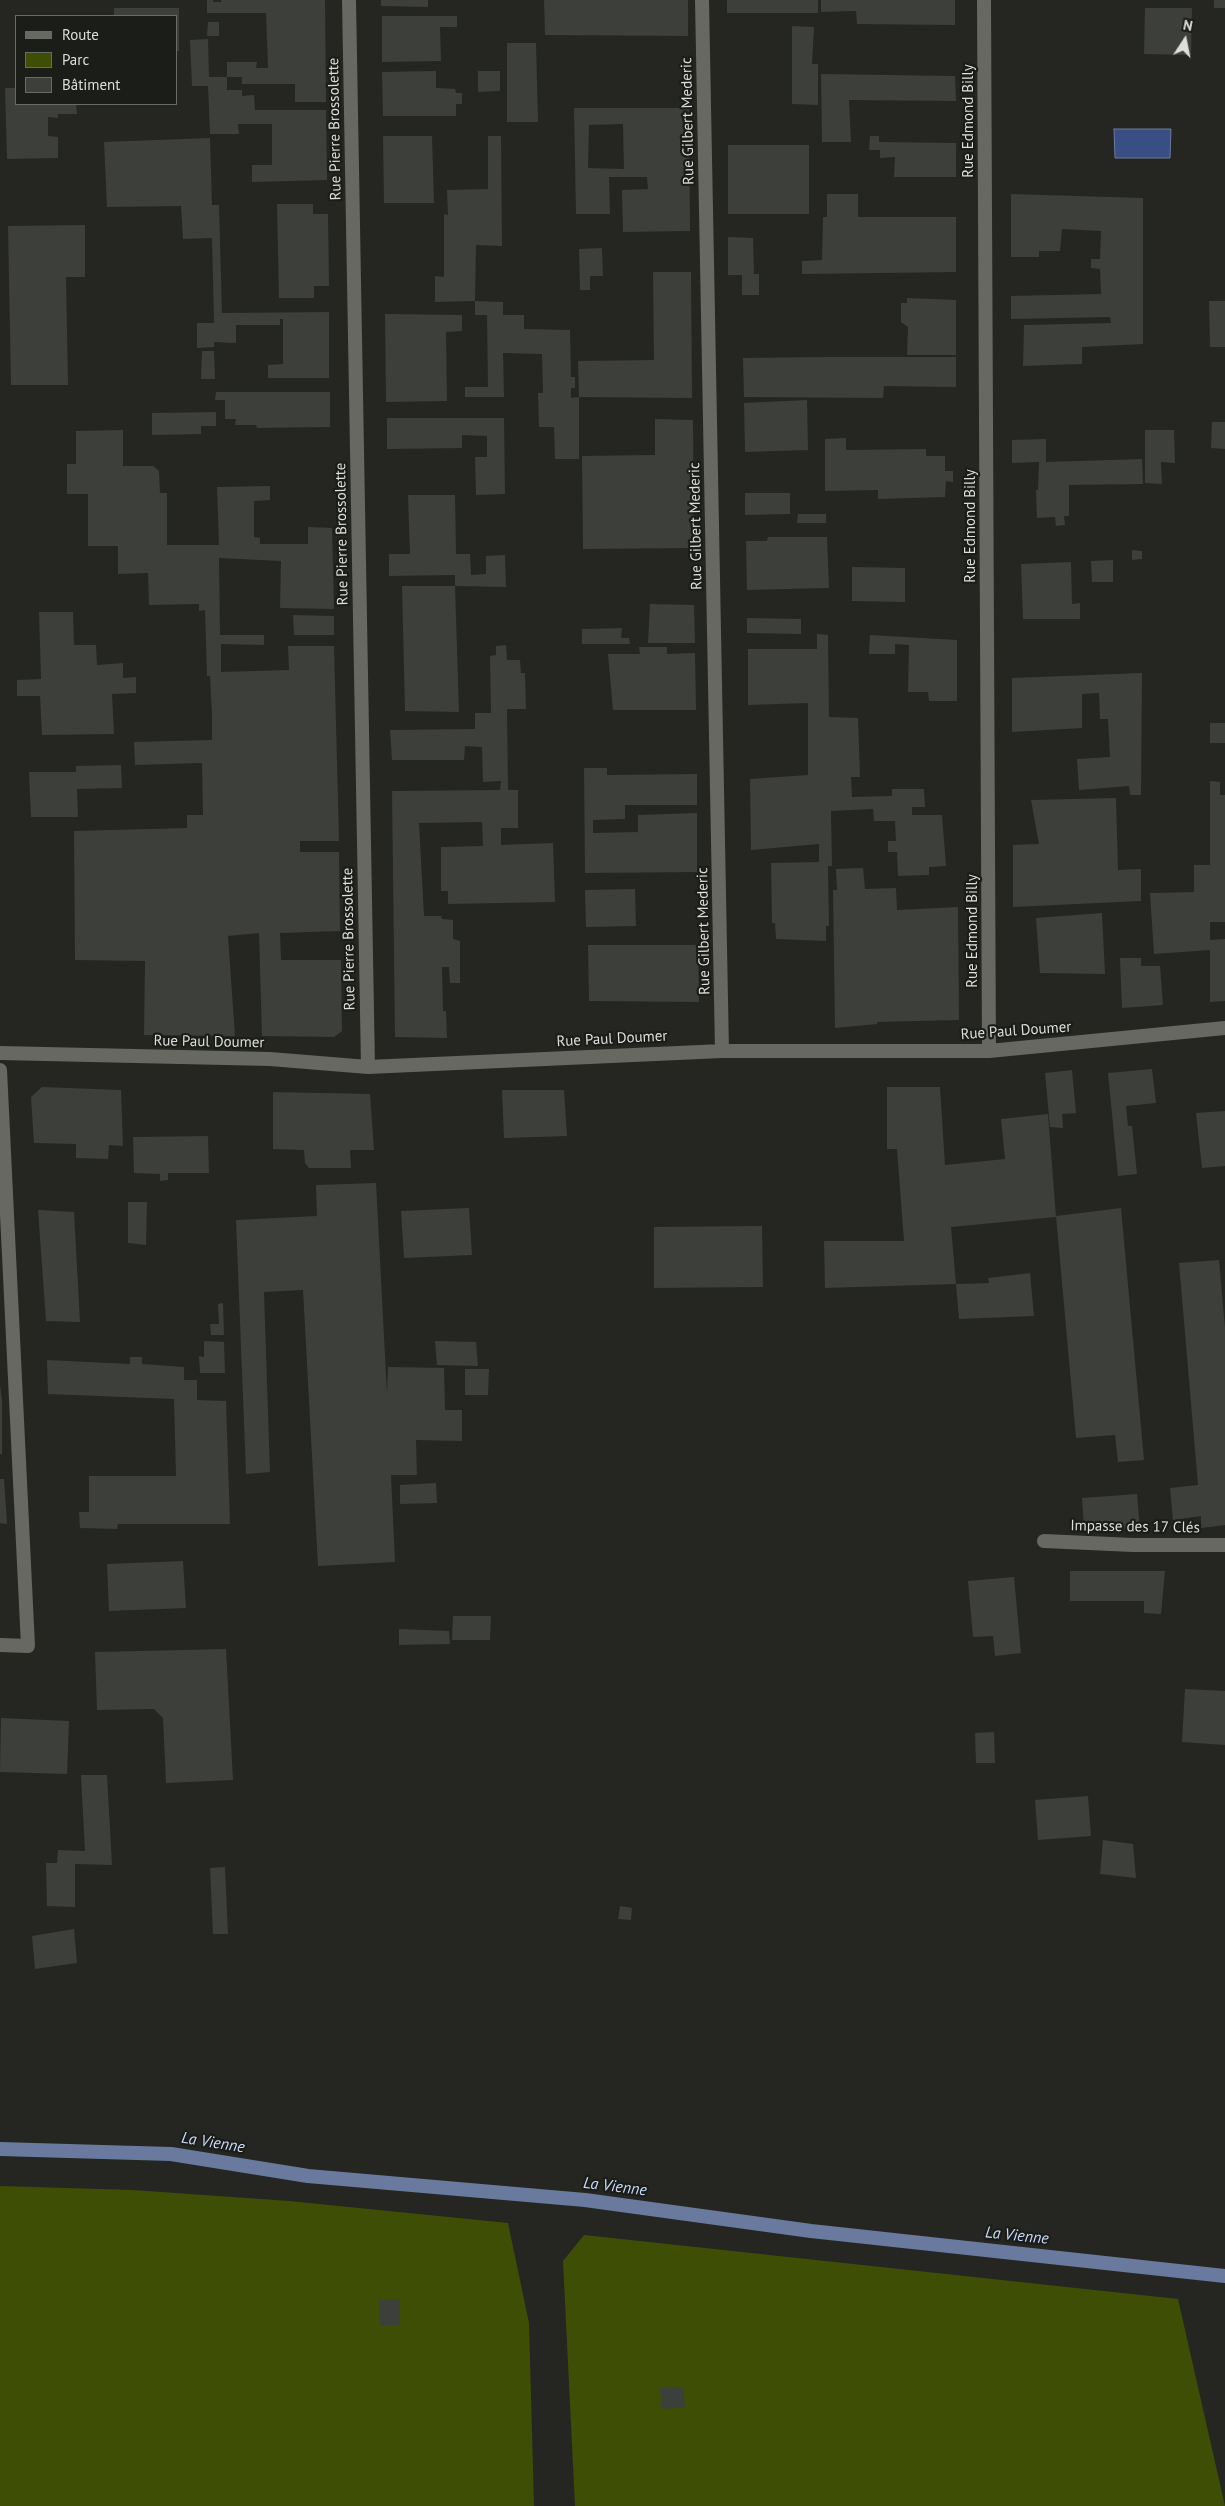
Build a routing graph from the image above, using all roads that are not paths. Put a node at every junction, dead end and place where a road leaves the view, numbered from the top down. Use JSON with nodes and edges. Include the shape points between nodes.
{"nodes":[{"id":1,"x":349,"y":0,"type":"edge"},
{"id":2,"x":702,"y":0,"type":"edge"},
{"id":3,"x":984,"y":0,"type":"edge"},
{"id":4,"x":1225,"y":1028,"type":"edge"},
{"id":5,"x":722,"y":1051,"type":"junction"},
{"id":6,"x":989,"y":1051,"type":"junction"},
{"id":7,"x":0,"y":1053,"type":"edge"},
{"id":8,"x":368,"y":1067,"type":"junction"},
{"id":9,"x":0,"y":1070,"type":"edge"},
{"id":10,"x":1044,"y":1541,"type":"dead end"},
{"id":11,"x":1225,"y":1545,"type":"edge"},
{"id":12,"x":0,"y":1645,"type":"edge"}],
"edges":[{"from":1,"to":8,"type":"street","name":"Rue Pierre Brossolette"},
{"from":2,"to":5,"type":"street","name":"Rue Gilbert Mederic"},
{"from":3,"to":6,"type":"street","name":"Rue Edmond Billy"},
{"from":4,"to":6,"type":"street","name":"Rue Paul Doumer"},
{"from":5,"to":6,"type":"street","name":"Rue Paul Doumer"},
{"from":5,"to":8,"type":"street","name":"Rue Paul Doumer"},
{"from":7,"to":8,"type":"street","name":"Rue Paul Doumer","via":[[270,1059]]},
{"from":9,"to":12,"type":"street","via":[[28,1646]]},
{"from":10,"to":11,"type":"street","name":"Impasse des 17 Clés"}]}
